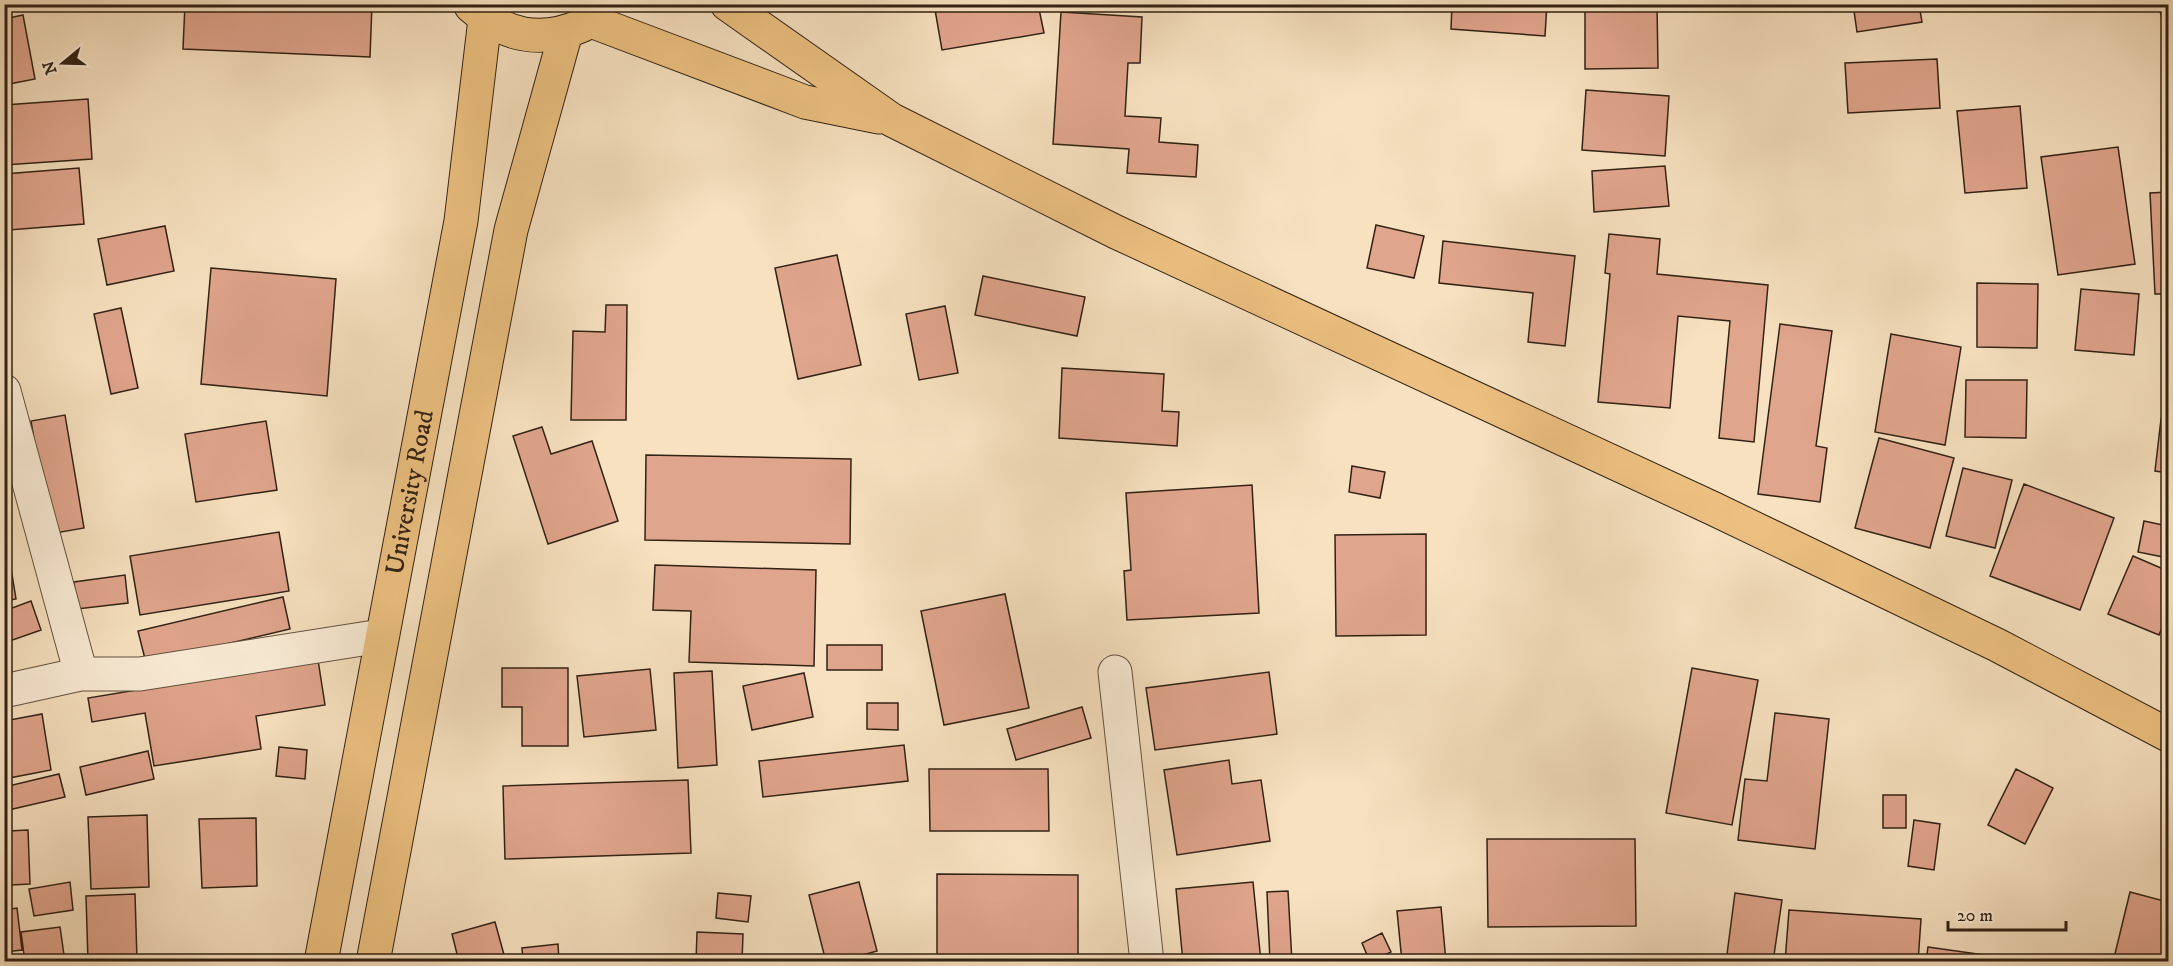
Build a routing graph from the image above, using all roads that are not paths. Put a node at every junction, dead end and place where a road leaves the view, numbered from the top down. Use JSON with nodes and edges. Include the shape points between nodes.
{"nodes":[{"id":1,"x":727,"y":4,"type":"edge"},
{"id":2,"x":477,"y":12,"type":"edge"},
{"id":3,"x":589,"y":19,"type":"edge"},
{"id":4,"x":892,"y":120,"type":"junction"},
{"id":5,"x":4,"y":391,"type":"edge"},
{"id":6,"x":381,"y":636,"type":"junction"},
{"id":7,"x":1115,"y":672,"type":"dead end"},
{"id":8,"x":81,"y":674,"type":"junction"},
{"id":9,"x":4,"y":691,"type":"edge"},
{"id":10,"x":2169,"y":735,"type":"edge"},
{"id":11,"x":321,"y":962,"type":"edge"},
{"id":12,"x":373,"y":962,"type":"edge"},
{"id":13,"x":1147,"y":962,"type":"edge"}],
"edges":[{"from":1,"to":4,"type":"main road"},
{"from":2,"to":3,"type":"main road","via":[[512,32],[539,36]]},
{"from":2,"to":6,"type":"main road","name":"University Road","via":[[462,221]]},
{"from":3,"to":4,"type":"main road","via":[[805,102]]},
{"from":3,"to":12,"type":"main road","name":"University Road","via":[[511,230]]},
{"from":4,"to":10,"type":"main road","via":[[1116,231],[1976,635]]},
{"from":5,"to":8,"type":"street"},
{"from":6,"to":8,"type":"street","via":[[140,674]]},
{"from":6,"to":11,"type":"main road","name":"University Road"},
{"from":7,"to":13,"type":"street"},
{"from":8,"to":9,"type":"street"}]}
